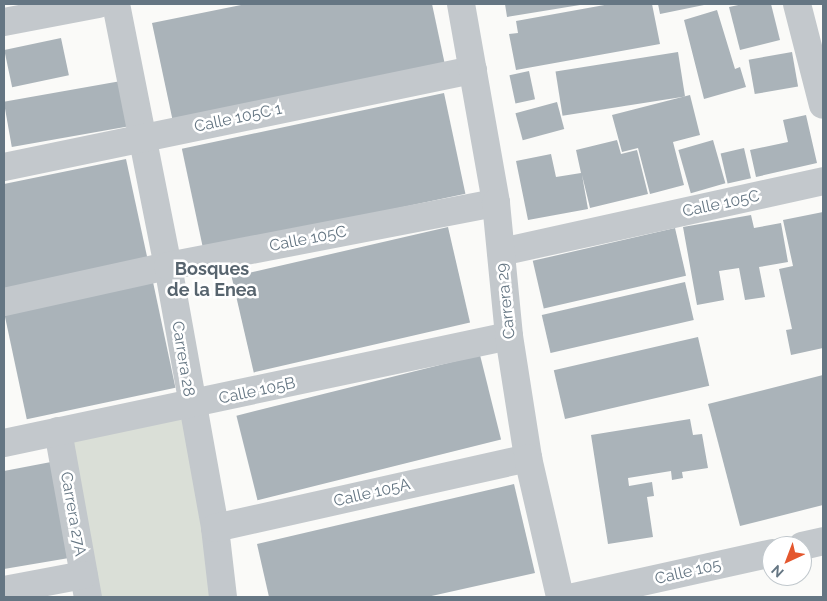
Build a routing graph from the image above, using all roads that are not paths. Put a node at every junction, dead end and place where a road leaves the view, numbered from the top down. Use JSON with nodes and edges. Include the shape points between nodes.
{"nodes":[{"id":1,"x":98,"y":4,"type":"edge"},
{"id":2,"x":116,"y":4,"type":"edge"},
{"id":3,"x":461,"y":4,"type":"edge"},
{"id":4,"x":797,"y":4,"type":"edge"},
{"id":5,"x":4,"y":22,"type":"edge"},
{"id":6,"x":473,"y":70,"type":"junction"},
{"id":7,"x":823,"y":104,"type":"edge"},
{"id":8,"x":144,"y":138,"type":"junction"},
{"id":9,"x":4,"y":168,"type":"edge"},
{"id":10,"x":823,"y":181,"type":"edge"},
{"id":11,"x":496,"y":203,"type":"junction"},
{"id":12,"x":501,"y":252,"type":"junction"},
{"id":13,"x":168,"y":266,"type":"junction"},
{"id":14,"x":4,"y":302,"type":"edge"},
{"id":15,"x":510,"y":336,"type":"junction"},
{"id":16,"x":191,"y":406,"type":"junction"},
{"id":17,"x":58,"y":431,"type":"junction"},
{"id":18,"x":4,"y":443,"type":"edge"},
{"id":19,"x":528,"y":458,"type":"junction"},
{"id":20,"x":215,"y":528,"type":"junction"},
{"id":21,"x":762,"y":555,"type":"edge"},
{"id":22,"x":86,"y":586,"type":"edge"},
{"id":23,"x":4,"y":590,"type":"edge"},
{"id":24,"x":224,"y":597,"type":"edge"},
{"id":25,"x":560,"y":597,"type":"edge"},
{"id":26,"x":574,"y":597,"type":"edge"}],
"edges":[{"from":1,"to":5,"type":"street"},
{"from":2,"to":8,"type":"street","name":"Carrera 28"},
{"from":3,"to":6,"type":"street","name":"Carrera 29"},
{"from":4,"to":7,"type":"street"},
{"from":6,"to":8,"type":"street","name":"Calle 105C 1"},
{"from":6,"to":11,"type":"street","name":"Carrera 29"},
{"from":8,"to":9,"type":"street","name":"Calle 105C 1"},
{"from":8,"to":13,"type":"street","name":"Carrera 28"},
{"from":10,"to":12,"type":"street","name":"Calle 105C"},
{"from":11,"to":12,"type":"street","name":"Carrera 29"},
{"from":11,"to":13,"type":"street","name":"Calle 105C"},
{"from":12,"to":15,"type":"street","name":"Carrera 29"},
{"from":13,"to":14,"type":"street","name":"Calle 105C"},
{"from":13,"to":16,"type":"street","name":"Carrera 28"},
{"from":15,"to":16,"type":"street","name":"Calle 105B"},
{"from":15,"to":19,"type":"street","name":"Carrera 29"},
{"from":16,"to":17,"type":"street","name":"Calle 105B"},
{"from":16,"to":20,"type":"street","name":"Carrera 28"},
{"from":17,"to":18,"type":"street","name":"Calle 105B"},
{"from":17,"to":22,"type":"street","name":"Carrera 27A"},
{"from":19,"to":20,"type":"street","name":"Calle 105A"},
{"from":19,"to":25,"type":"street","name":"Carrera 29"},
{"from":20,"to":24,"type":"street","name":"Carrera 28"},
{"from":21,"to":26,"type":"street","name":"Calle 105"},
{"from":22,"to":23,"type":"street"}]}
